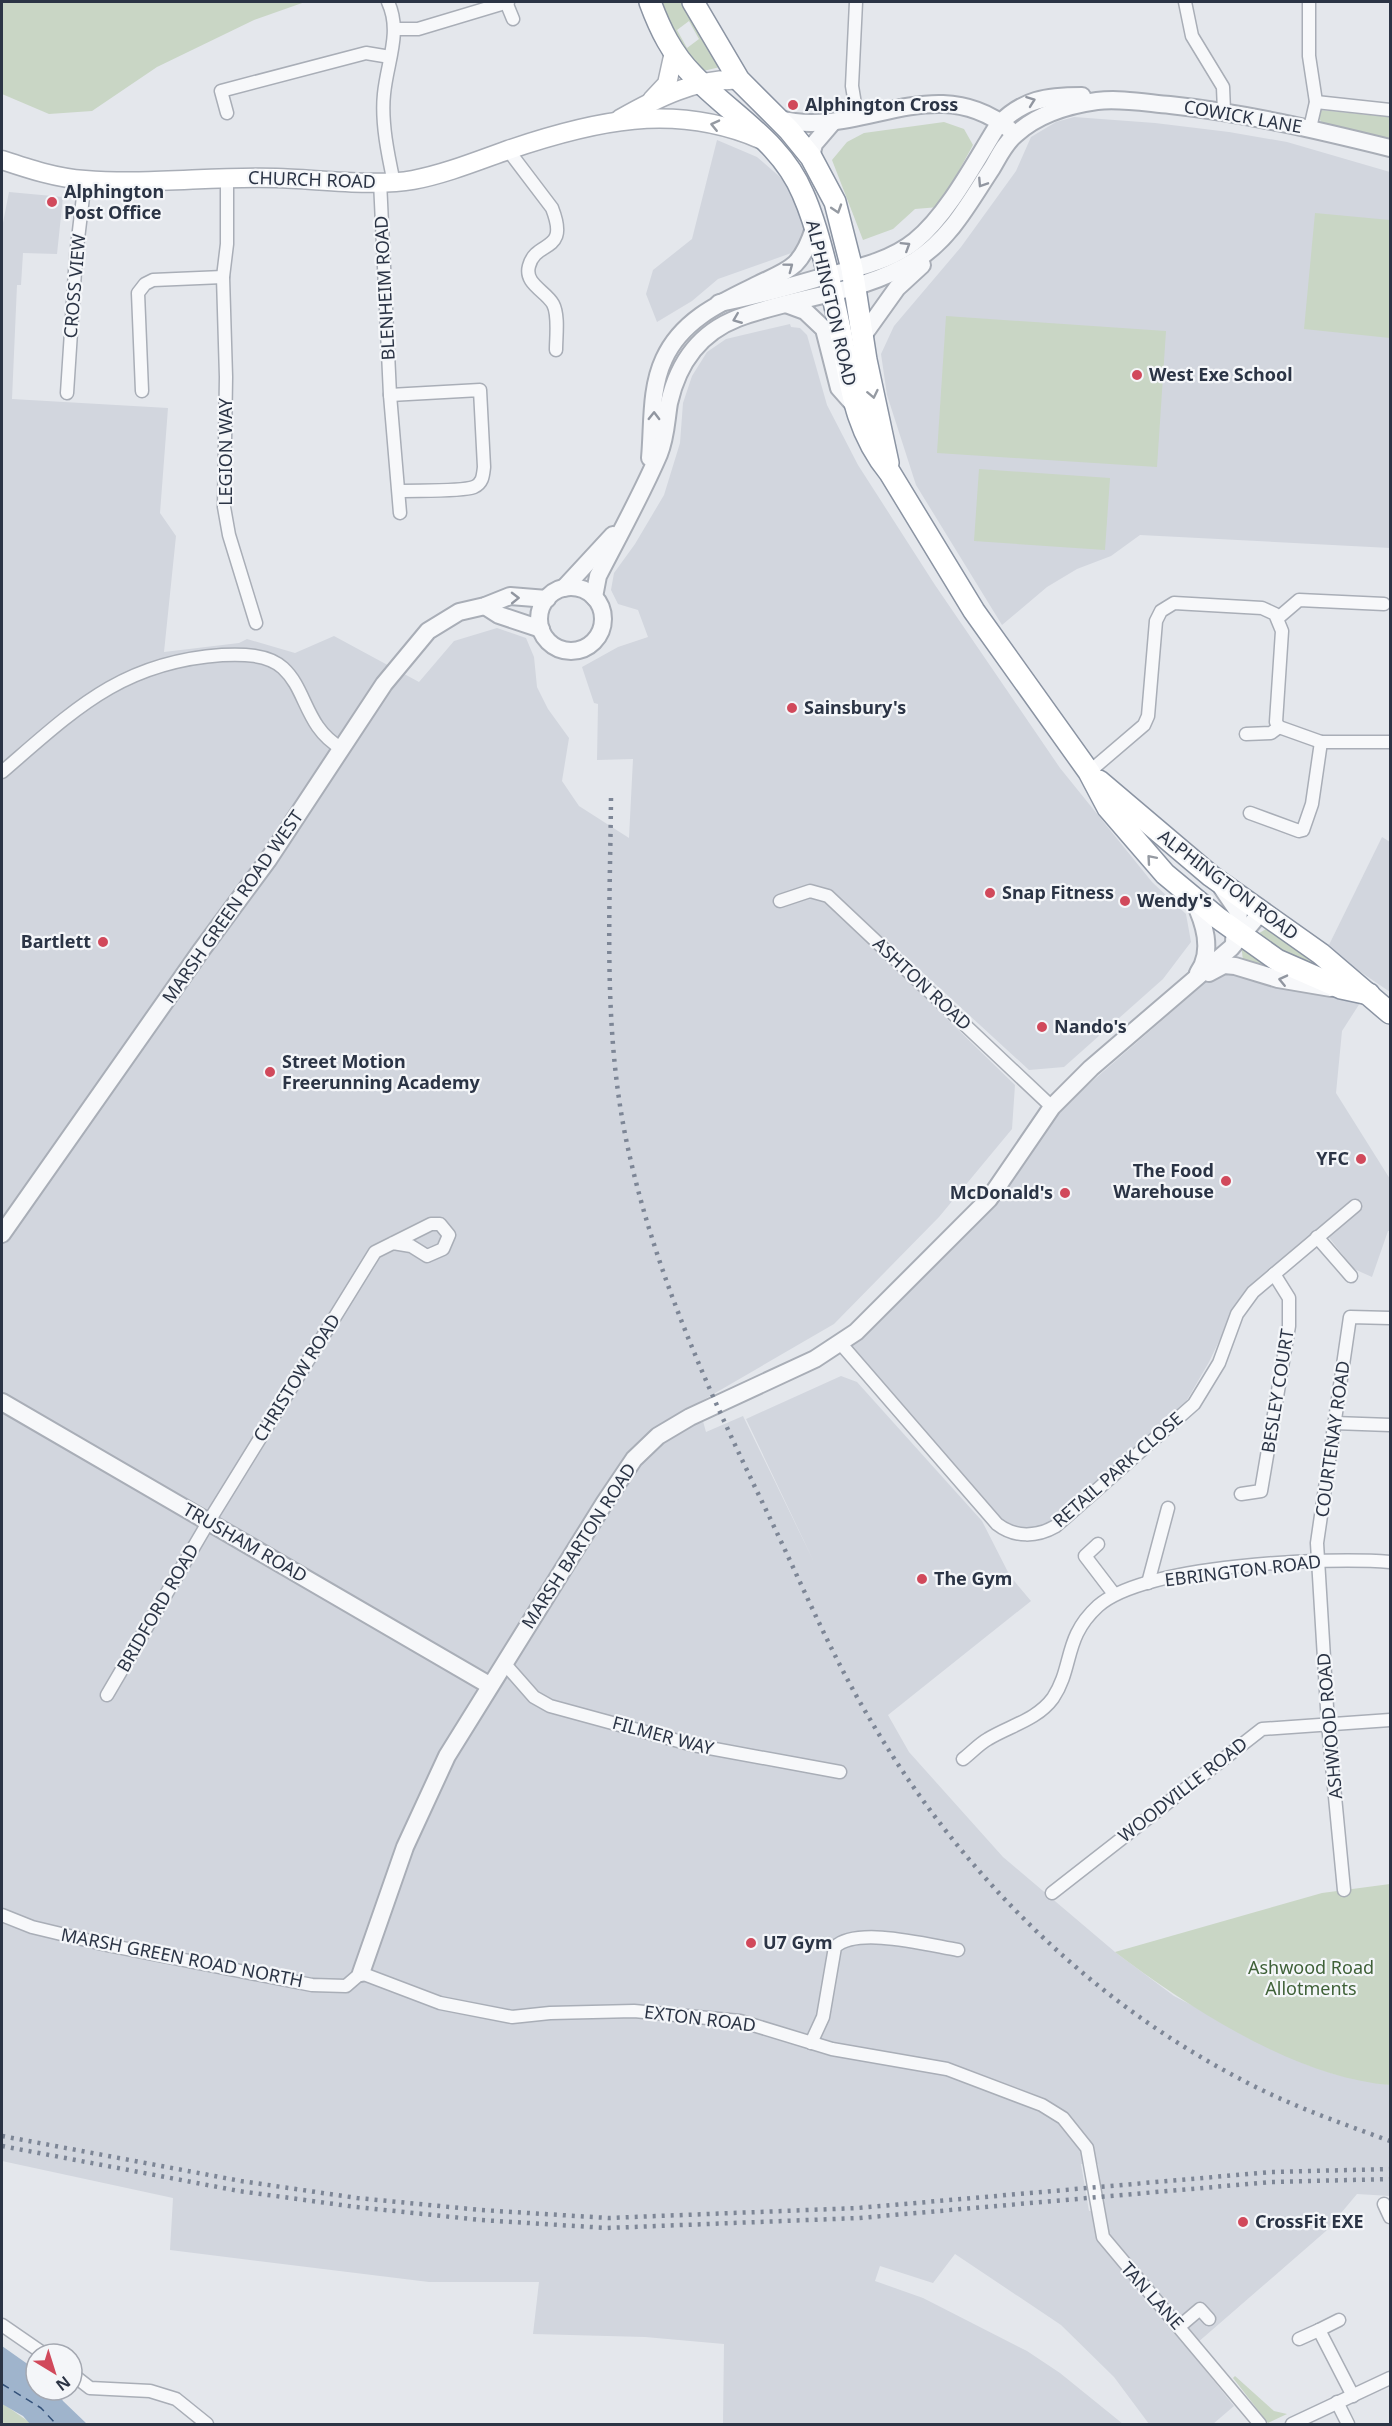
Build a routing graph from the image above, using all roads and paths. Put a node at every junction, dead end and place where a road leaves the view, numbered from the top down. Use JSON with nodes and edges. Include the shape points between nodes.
{"nodes":[{"id":1,"x":388,"y":2,"type":"edge"},
{"id":2,"x":507,"y":2,"type":"edge"},
{"id":3,"x":650,"y":2,"type":"edge"},
{"id":4,"x":693,"y":2,"type":"edge"},
{"id":5,"x":856,"y":2,"type":"edge"},
{"id":6,"x":1185,"y":2,"type":"edge"},
{"id":7,"x":1309,"y":2,"type":"edge"},
{"id":8,"x":513,"y":19,"type":"dead end"},
{"id":9,"x":396,"y":29,"type":"junction"},
{"id":10,"x":674,"y":52,"type":"junction"},
{"id":11,"x":390,"y":57,"type":"junction"},
{"id":12,"x":739,"y":80,"type":"junction"},
{"id":13,"x":701,"y":83,"type":"junction"},
{"id":14,"x":1094,"y":101,"type":"junction"},
{"id":15,"x":651,"y":102,"type":"junction"},
{"id":16,"x":1316,"y":102,"type":"junction"},
{"id":17,"x":1390,"y":110,"type":"edge"},
{"id":18,"x":1224,"y":111,"type":"junction"},
{"id":19,"x":227,"y":113,"type":"dead end"},
{"id":20,"x":857,"y":116,"type":"junction"},
{"id":21,"x":779,"y":119,"type":"junction"},
{"id":22,"x":616,"y":122,"type":"junction"},
{"id":23,"x":1000,"y":122,"type":"junction"},
{"id":24,"x":832,"y":123,"type":"junction"},
{"id":25,"x":1310,"y":128,"type":"junction"},
{"id":26,"x":1015,"y":134,"type":"junction"},
{"id":27,"x":770,"y":144,"type":"junction"},
{"id":28,"x":1390,"y":148,"type":"edge"},
{"id":29,"x":508,"y":150,"type":"junction"},
{"id":30,"x":811,"y":157,"type":"junction"},
{"id":31,"x":2,"y":160,"type":"edge"},
{"id":32,"x":227,"y":178,"type":"junction"},
{"id":33,"x":85,"y":180,"type":"junction"},
{"id":34,"x":387,"y":182,"type":"junction"},
{"id":35,"x":814,"y":228,"type":"junction"},
{"id":36,"x":933,"y":249,"type":"junction"},
{"id":37,"x":223,"y":277,"type":"junction"},
{"id":38,"x":854,"y":277,"type":"junction"},
{"id":39,"x":830,"y":285,"type":"junction"},
{"id":40,"x":719,"y":303,"type":"junction"},
{"id":41,"x":786,"y":304,"type":"junction"},
{"id":42,"x":862,"y":337,"type":"junction"},
{"id":43,"x":556,"y":350,"type":"dead end"},
{"id":44,"x":142,"y":391,"type":"dead end"},
{"id":45,"x":67,"y":393,"type":"dead end"},
{"id":46,"x":390,"y":395,"type":"junction"},
{"id":47,"x":854,"y":405,"type":"junction"},
{"id":48,"x":890,"y":473,"type":"junction"},
{"id":49,"x":649,"y":474,"type":"junction"},
{"id":50,"x":399,"y":491,"type":"junction"},
{"id":51,"x":400,"y":513,"type":"dead end"},
{"id":52,"x":625,"y":524,"type":"junction"},
{"id":53,"x":564,"y":588,"type":"junction"},
{"id":54,"x":594,"y":597,"type":"junction"},
{"id":55,"x":546,"y":599,"type":"junction"},
{"id":56,"x":1384,"y":604,"type":"dead end"},
{"id":57,"x":485,"y":606,"type":"junction"},
{"id":58,"x":1278,"y":618,"type":"junction"},
{"id":59,"x":256,"y":622,"type":"dead end"},
{"id":60,"x":541,"y":628,"type":"junction"},
{"id":61,"x":1279,"y":727,"type":"junction"},
{"id":62,"x":1246,"y":734,"type":"dead end"},
{"id":63,"x":1390,"y":741,"type":"edge"},
{"id":64,"x":1321,"y":742,"type":"junction"},
{"id":65,"x":342,"y":748,"type":"junction"},
{"id":66,"x":2,"y":772,"type":"edge"},
{"id":67,"x":1089,"y":772,"type":"junction"},
{"id":68,"x":1250,"y":813,"type":"dead end"},
{"id":69,"x":1211,"y":876,"type":"junction"},
{"id":70,"x":1193,"y":899,"type":"junction"},
{"id":71,"x":780,"y":900,"type":"dead end"},
{"id":72,"x":1262,"y":912,"type":"junction"},
{"id":73,"x":1236,"y":938,"type":"junction"},
{"id":74,"x":1188,"y":986,"type":"junction"},
{"id":75,"x":1341,"y":988,"type":"junction"},
{"id":76,"x":1369,"y":994,"type":"junction"},
{"id":77,"x":1390,"y":1014,"type":"edge"},
{"id":78,"x":1052,"y":1107,"type":"junction"},
{"id":79,"x":1355,"y":1206,"type":"dead end"},
{"id":80,"x":2,"y":1234,"type":"edge"},
{"id":81,"x":1317,"y":1237,"type":"junction"},
{"id":82,"x":393,"y":1243,"type":"dead end"},
{"id":83,"x":1274,"y":1274,"type":"junction"},
{"id":84,"x":1350,"y":1276,"type":"dead end"},
{"id":85,"x":1390,"y":1318,"type":"edge"},
{"id":86,"x":841,"y":1344,"type":"junction"},
{"id":87,"x":2,"y":1402,"type":"edge"},
{"id":88,"x":1334,"y":1423,"type":"junction"},
{"id":89,"x":1390,"y":1425,"type":"edge"},
{"id":90,"x":1241,"y":1494,"type":"dead end"},
{"id":91,"x":1167,"y":1508,"type":"dead end"},
{"id":92,"x":209,"y":1521,"type":"junction"},
{"id":93,"x":1098,"y":1545,"type":"dead end"},
{"id":94,"x":1317,"y":1561,"type":"junction"},
{"id":95,"x":1390,"y":1562,"type":"edge"},
{"id":96,"x":1148,"y":1583,"type":"junction"},
{"id":97,"x":1114,"y":1594,"type":"junction"},
{"id":98,"x":504,"y":1663,"type":"junction"},
{"id":99,"x":489,"y":1685,"type":"junction"},
{"id":100,"x":107,"y":1695,"type":"dead end"},
{"id":101,"x":1390,"y":1720,"type":"edge"},
{"id":102,"x":1328,"y":1724,"type":"junction"},
{"id":103,"x":963,"y":1759,"type":"dead end"},
{"id":104,"x":840,"y":1772,"type":"dead end"},
{"id":105,"x":1344,"y":1890,"type":"dead end"},
{"id":106,"x":1052,"y":1893,"type":"dead end"},
{"id":107,"x":2,"y":1915,"type":"edge"},
{"id":108,"x":958,"y":1950,"type":"dead end"},
{"id":109,"x":361,"y":1973,"type":"junction"},
{"id":110,"x":811,"y":2043,"type":"junction"},
{"id":111,"x":1087,"y":2148,"type":"joint"},
{"id":112,"x":1384,"y":2204,"type":"dead end"},
{"id":113,"x":1390,"y":2217,"type":"edge"},
{"id":114,"x":1209,"y":2319,"type":"dead end"},
{"id":115,"x":1339,"y":2320,"type":"dead end"},
{"id":116,"x":2,"y":2325,"type":"edge"},
{"id":117,"x":1180,"y":2326,"type":"junction"},
{"id":118,"x":1319,"y":2330,"type":"junction"},
{"id":119,"x":1299,"y":2339,"type":"dead end"},
{"id":120,"x":27,"y":2342,"type":"edge"},
{"id":121,"x":1390,"y":2378,"type":"edge"},
{"id":122,"x":84,"y":2383,"type":"edge"},
{"id":123,"x":1353,"y":2396,"type":"junction"},
{"id":124,"x":1337,"y":2402,"type":"junction"},
{"id":125,"x":204,"y":2423,"type":"edge"},
{"id":126,"x":1260,"y":2424,"type":"edge"},
{"id":127,"x":1292,"y":2424,"type":"edge"},
{"id":128,"x":1348,"y":2424,"type":"edge"}],
"edges":[{"from":1,"to":9,"type":"street"},
{"from":2,"to":8,"type":"street"},
{"from":2,"to":9,"type":"street","via":[[418,29]]},
{"from":3,"to":10,"type":"highway","name":"ALPHINGTON ROAD"},
{"from":4,"to":12,"type":"highway","name":"ALPHINGTON ROAD"},
{"from":5,"to":20,"type":"street","via":[[852,86]]},
{"from":6,"to":18,"type":"street","via":[[1192,36],[1223,87]]},
{"from":7,"to":16,"type":"street","via":[[1309,56]]},
{"from":9,"to":11,"type":"street","name":"BLENHEIM ROAD"},
{"from":10,"to":13,"type":"highway","name":"ALPHINGTON ROAD"},
{"from":10,"to":15,"type":"main road","via":[[667,84]]},
{"from":11,"to":19,"type":"street","via":[[366,53],[221,91]]},
{"from":11,"to":34,"type":"street","name":"BLENHEIM ROAD","via":[[384,94]]},
{"from":12,"to":13,"type":"main road","name":"CHURCH ROAD"},
{"from":12,"to":21,"type":"highway","name":"ALPHINGTON ROAD"},
{"from":13,"to":15,"type":"main road","name":"CHURCH ROAD"},
{"from":13,"to":27,"type":"highway","name":"ALPHINGTON ROAD"},
{"from":14,"to":18,"type":"street","name":"COWICK LANE"},
{"from":23,"to":14,"type":"street","one_way":true,"via":[[1021,105],[1044,97],[1090,96]]},
{"from":14,"to":26,"type":"street","via":[[1051,112]]},
{"from":15,"to":22,"type":"main road","name":"CHURCH ROAD"},
{"from":16,"to":17,"type":"street","name":"COWICK LANE"},
{"from":16,"to":25,"type":"street"},
{"from":18,"to":25,"type":"street","name":"COWICK LANE"},
{"from":20,"to":23,"type":"street","via":[[955,103],[980,110]]},
{"from":20,"to":24,"type":"street"},
{"from":21,"to":24,"type":"street","via":[[800,124]]},
{"from":21,"to":30,"type":"highway","name":"ALPHINGTON ROAD"},
{"from":27,"to":22,"type":"main road","name":"CHURCH ROAD","one_way":true,"via":[[739,130],[684,117]]},
{"from":22,"to":29,"type":"main road","name":"CHURCH ROAD"},
{"from":23,"to":26,"type":"street"},
{"from":38,"to":23,"type":"street","one_way":true,"via":[[926,231]]},
{"from":24,"to":30,"type":"street","via":[[814,144]]},
{"from":25,"to":28,"type":"street","name":"COWICK LANE"},
{"from":26,"to":36,"type":"street","one_way":true,"via":[[957,221]]},
{"from":27,"to":35,"type":"highway","name":"ALPHINGTON ROAD","via":[[786,161],[803,193]]},
{"from":29,"to":34,"type":"main road","name":"CHURCH ROAD","via":[[443,172]]},
{"from":29,"to":43,"type":"street","via":[[556,219],[556,237],[532,260],[529,274],[555,307]]},
{"from":30,"to":38,"type":"highway","name":"ALPHINGTON ROAD","one_way":true,"via":[[835,202]]},
{"from":31,"to":33,"type":"main road","name":"CHURCH ROAD","via":[[46,174]]},
{"from":32,"to":33,"type":"main road","name":"CHURCH ROAD"},
{"from":32,"to":34,"type":"main road","name":"CHURCH ROAD"},
{"from":32,"to":37,"type":"street","name":"LEGION WAY"},
{"from":33,"to":45,"type":"street","name":"CROSS VIEW","via":[[75,256]]},
{"from":34,"to":46,"type":"street","name":"BLENHEIM ROAD"},
{"from":35,"to":39,"type":"highway","name":"ALPHINGTON ROAD"},
{"from":40,"to":35,"type":"street","one_way":true,"via":[[794,265],[809,244]]},
{"from":36,"to":38,"type":"street","via":[[897,271]]},
{"from":36,"to":42,"type":"street","via":[[897,288]]},
{"from":37,"to":44,"type":"street","via":[[153,280],[138,293]]},
{"from":37,"to":59,"type":"street","name":"LEGION WAY","via":[[224,507]]},
{"from":38,"to":39,"type":"street"},
{"from":38,"to":42,"type":"highway","name":"ALPHINGTON ROAD"},
{"from":39,"to":40,"type":"street"},
{"from":39,"to":41,"type":"street"},
{"from":39,"to":47,"type":"highway","name":"ALPHINGTON ROAD"},
{"from":49,"to":40,"type":"street","one_way":true,"via":[[654,394],[663,359],[681,332]]},
{"from":41,"to":47,"type":"street","via":[[805,311],[824,329],[839,388]]},
{"from":41,"to":49,"type":"street","one_way":true,"via":[[736,319],[694,347],[676,376],[668,426]]},
{"from":42,"to":48,"type":"highway","name":"ALPHINGTON ROAD","one_way":true},
{"from":46,"to":50,"type":"street","name":"BLENHEIM ROAD"},
{"from":46,"to":50,"type":"street","via":[[480,390],[484,467],[479,483],[464,488]]},
{"from":47,"to":48,"type":"highway","name":"ALPHINGTON ROAD","via":[[874,453]]},
{"from":48,"to":67,"type":"highway","name":"ALPHINGTON ROAD","via":[[974,611]]},
{"from":49,"to":52,"type":"street"},
{"from":50,"to":51,"type":"street","name":"BLENHEIM ROAD"},
{"from":52,"to":53,"type":"street"},
{"from":52,"to":54,"type":"street","via":[[598,576]]},
{"from":53,"to":54,"type":"street","via":[[580,588]]},
{"from":53,"to":55,"type":"street"},
{"from":54,"to":60,"type":"street","via":[[603,622],[596,639],[586,647],[562,649],[548,640]]},
{"from":57,"to":55,"type":"street","name":"MARSH GREEN ROAD WEST","one_way":true,"via":[[510,596]]},
{"from":55,"to":60,"type":"street","via":[[541,608]]},
{"from":56,"to":58,"type":"street","via":[[1299,600]]},
{"from":57,"to":60,"type":"street","via":[[499,615]]},
{"from":57,"to":65,"type":"street","name":"MARSH GREEN ROAD WEST","via":[[459,612],[428,631],[384,684]]},
{"from":58,"to":61,"type":"street","via":[[1282,631],[1276,722]]},
{"from":58,"to":67,"type":"street","via":[[1262,608],[1174,603],[1165,608],[1156,621],[1148,717],[1137,732]]},
{"from":61,"to":62,"type":"street","via":[[1271,733]]},
{"from":61,"to":64,"type":"street"},
{"from":63,"to":64,"type":"street"},
{"from":64,"to":68,"type":"street","via":[[1312,804],[1303,830]]},
{"from":65,"to":66,"type":"street","via":[[318,728],[290,676],[276,663],[244,655],[203,656],[149,669],[104,688]]},
{"from":65,"to":80,"type":"street","name":"MARSH GREEN ROAD WEST","via":[[268,860]]},
{"from":67,"to":69,"type":"highway","name":"ALPHINGTON ROAD"},
{"from":70,"to":67,"type":"highway","name":"ALPHINGTON ROAD","one_way":true,"via":[[1165,874],[1108,808]]},
{"from":69,"to":72,"type":"highway","name":"ALPHINGTON ROAD"},
{"from":69,"to":73,"type":"street","via":[[1239,913]]},
{"from":70,"to":73,"type":"highway","name":"ALPHINGTON ROAD"},
{"from":70,"to":74,"type":"street","name":"MARSH BARTON ROAD","via":[[1203,923],[1207,949],[1204,965]]},
{"from":71,"to":78,"type":"street","name":"ASHTON ROAD","via":[[810,891],[828,896]]},
{"from":72,"to":73,"type":"street","name":"MARSH BARTON ROAD"},
{"from":72,"to":76,"type":"highway","name":"ALPHINGTON ROAD"},
{"from":73,"to":74,"type":"street","name":"MARSH BARTON ROAD"},
{"from":73,"to":75,"type":"highway","name":"ALPHINGTON ROAD"},
{"from":75,"to":74,"type":"street","name":"MARSH BARTON ROAD","one_way":true,"via":[[1317,988],[1224,965]]},
{"from":74,"to":78,"type":"street","name":"MARSH BARTON ROAD"},
{"from":75,"to":76,"type":"highway","name":"ALPHINGTON ROAD"},
{"from":76,"to":77,"type":"highway","name":"ALPHINGTON ROAD"},
{"from":78,"to":86,"type":"street","name":"MARSH BARTON ROAD","via":[[989,1199]]},
{"from":79,"to":81,"type":"street","name":"RETAIL PARK CLOSE"},
{"from":81,"to":83,"type":"street","name":"RETAIL PARK CLOSE"},
{"from":81,"to":84,"type":"street"},
{"from":82,"to":92,"type":"street","name":"CHRISTOW ROAD","via":[[375,1252]]},
{"from":83,"to":86,"type":"street","name":"RETAIL PARK CLOSE","via":[[1236,1314],[1219,1363],[1194,1404],[1056,1526],[1032,1534],[1014,1533],[990,1517]]},
{"from":83,"to":90,"type":"street","name":"BESLEY COURT","via":[[1289,1298],[1289,1326],[1262,1491]]},
{"from":85,"to":88,"type":"street","name":"COURTENAY ROAD","via":[[1350,1317]]},
{"from":86,"to":98,"type":"street","name":"MARSH BARTON ROAD","via":[[690,1417],[647,1445],[605,1502]]},
{"from":87,"to":92,"type":"street","name":"TRUSHAM ROAD"},
{"from":88,"to":89,"type":"street"},
{"from":88,"to":94,"type":"street","name":"COURTENAY ROAD"},
{"from":91,"to":96,"type":"street"},
{"from":92,"to":99,"type":"street","name":"TRUSHAM ROAD"},
{"from":92,"to":100,"type":"street","name":"BRIDFORD ROAD"},
{"from":93,"to":97,"type":"street","via":[[1085,1556]]},
{"from":94,"to":95,"type":"street","name":"EBRINGTON ROAD"},
{"from":94,"to":96,"type":"street","name":"EBRINGTON ROAD","via":[[1234,1568]]},
{"from":94,"to":102,"type":"street","name":"ASHWOOD ROAD"},
{"from":96,"to":97,"type":"street","name":"EBRINGTON ROAD"},
{"from":97,"to":103,"type":"street","name":"EBRINGTON ROAD","via":[[1098,1606],[1074,1636],[1063,1677],[1048,1704],[1028,1719],[987,1739]]},
{"from":98,"to":99,"type":"street","name":"MARSH BARTON ROAD"},
{"from":98,"to":104,"type":"street","name":"FILMER WAY","via":[[534,1697],[550,1706],[693,1745]]},
{"from":99,"to":109,"type":"street","name":"MARSH BARTON ROAD","via":[[447,1756],[405,1847]]},
{"from":101,"to":102,"type":"street","name":"WOODVILLE ROAD"},
{"from":102,"to":105,"type":"street","name":"ASHWOOD ROAD"},
{"from":102,"to":106,"type":"street","name":"WOODVILLE ROAD","via":[[1262,1729]]},
{"from":107,"to":109,"type":"street","name":"MARSH GREEN ROAD NORTH","via":[[32,1927],[107,1945],[312,1985],[346,1986]]},
{"from":108,"to":110,"type":"street","via":[[863,1937],[842,1941],[835,1947],[823,2017]]},
{"from":109,"to":110,"type":"street","name":"EXTON ROAD","via":[[440,2003],[512,2017],[597,2011],[696,2015],[749,2023]]},
{"from":110,"to":111,"type":"street","name":"EXTON ROAD","via":[[947,2069],[996,2086],[1063,2118]]},
{"from":111,"to":117,"type":"street","name":"TAN LANE","via":[[1103,2237]]},
{"from":112,"to":113,"type":"street"},
{"from":114,"to":117,"type":"street","via":[[1200,2309]]},
{"from":115,"to":118,"type":"street"},
{"from":116,"to":120,"type":"street"},
{"from":117,"to":126,"type":"street","name":"TAN LANE"},
{"from":118,"to":119,"type":"street"},
{"from":118,"to":123,"type":"street"},
{"from":121,"to":123,"type":"street"},
{"from":122,"to":125,"type":"street","via":[[90,2388],[150,2391],[176,2399]]},
{"from":123,"to":124,"type":"street"},
{"from":124,"to":127,"type":"street"},
{"from":124,"to":128,"type":"street"}]}
